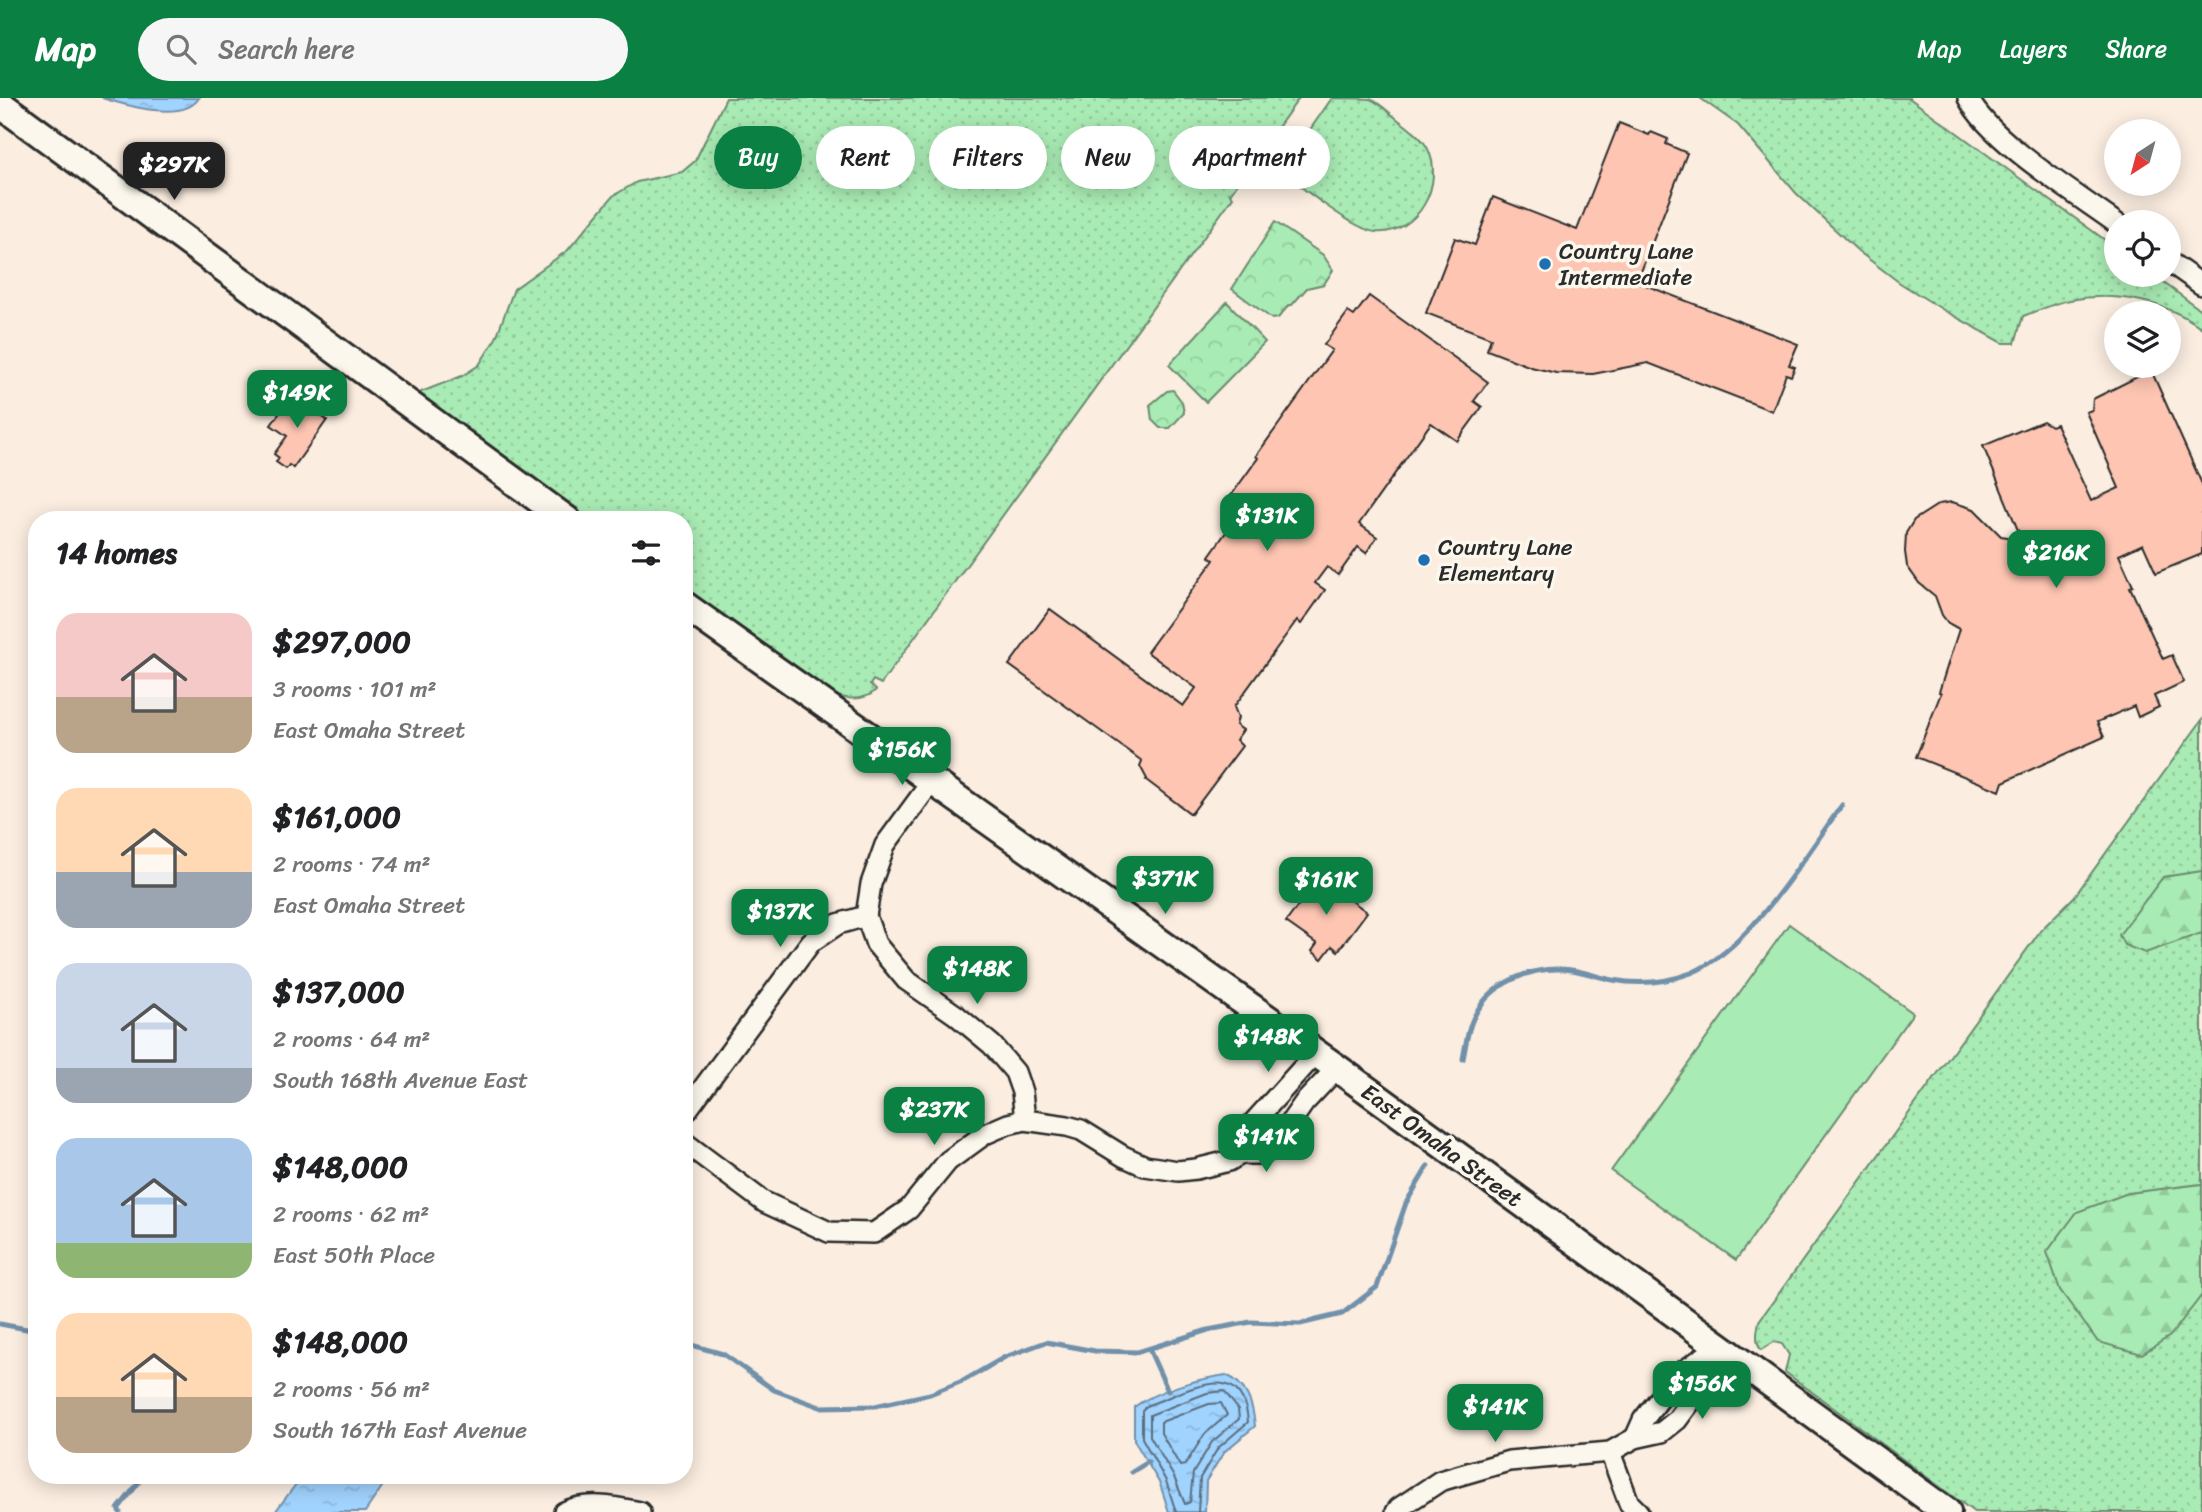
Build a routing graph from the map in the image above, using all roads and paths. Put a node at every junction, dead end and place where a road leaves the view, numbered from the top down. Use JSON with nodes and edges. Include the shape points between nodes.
{"nodes":[{"id":1,"x":1968,"y":98,"type":"edge"},
{"id":2,"x":0,"y":104,"type":"edge"},
{"id":3,"x":2104,"y":214,"type":"edge"},
{"id":4,"x":2181,"y":270,"type":"edge"},
{"id":5,"x":2202,"y":285,"type":"edge"},
{"id":6,"x":555,"y":511,"type":"edge"},
{"id":7,"x":693,"y":611,"type":"edge"},
{"id":8,"x":932,"y":781,"type":"junction"},
{"id":9,"x":866,"y":916,"type":"junction"},
{"id":10,"x":1326,"y":1061,"type":"junction"},
{"id":11,"x":693,"y":1102,"type":"edge"},
{"id":12,"x":1261,"y":1115,"type":"junction"},
{"id":13,"x":1025,"y":1120,"type":"junction"},
{"id":14,"x":1283,"y":1132,"type":"junction"},
{"id":15,"x":693,"y":1149,"type":"edge"},
{"id":16,"x":1241,"y":1154,"type":"junction"},
{"id":17,"x":1718,"y":1346,"type":"junction"},
{"id":18,"x":1635,"y":1438,"type":"junction"},
{"id":19,"x":1610,"y":1452,"type":"junction"},
{"id":20,"x":569,"y":1510,"type":"edge"},
{"id":21,"x":640,"y":1512,"type":"edge"},
{"id":22,"x":1396,"y":1512,"type":"edge"},
{"id":23,"x":1638,"y":1512,"type":"edge"},
{"id":24,"x":1947,"y":1512,"type":"edge"}],
"edges":[{"from":1,"to":3,"type":"street","via":[[1976,113],[2019,152]]},
{"from":2,"to":6,"type":"main road"},
{"from":4,"to":5,"type":"street"},
{"from":7,"to":8,"type":"main road","name":"East Omaha Street"},
{"from":8,"to":9,"type":"street","via":[[885,845]]},
{"from":8,"to":10,"type":"main road","name":"East Omaha Street"},
{"from":9,"to":11,"type":"street","via":[[838,924],[811,942]]},
{"from":9,"to":13,"type":"street","via":[[876,944],[906,980],[992,1045],[1015,1072]]},
{"from":10,"to":12,"type":"street"},
{"from":10,"to":14,"type":"street"},
{"from":10,"to":17,"type":"main road","name":"East Omaha Street"},
{"from":12,"to":14,"type":"street"},
{"from":12,"to":16,"type":"street","via":[[1242,1135]]},
{"from":13,"to":15,"type":"street","via":[[985,1134],[948,1161],[909,1209],[874,1233],[829,1232],[764,1202]]},
{"from":13,"to":16,"type":"street","via":[[1081,1130],[1134,1162],[1162,1170],[1215,1166]]},
{"from":14,"to":16,"type":"street","via":[[1263,1154]]},
{"from":17,"to":18,"type":"street","via":[[1679,1374],[1643,1420]]},
{"from":17,"to":18,"type":"street","via":[[1700,1389],[1677,1420],[1662,1432]]},
{"from":17,"to":24,"type":"main road","name":"East Omaha Street"},
{"from":18,"to":19,"type":"street"},
{"from":19,"to":22,"type":"street","via":[[1509,1461],[1440,1481]]},
{"from":19,"to":23,"type":"street","via":[[1629,1503]]},
{"from":20,"to":21,"type":"street","via":[[611,1506]]}]}
